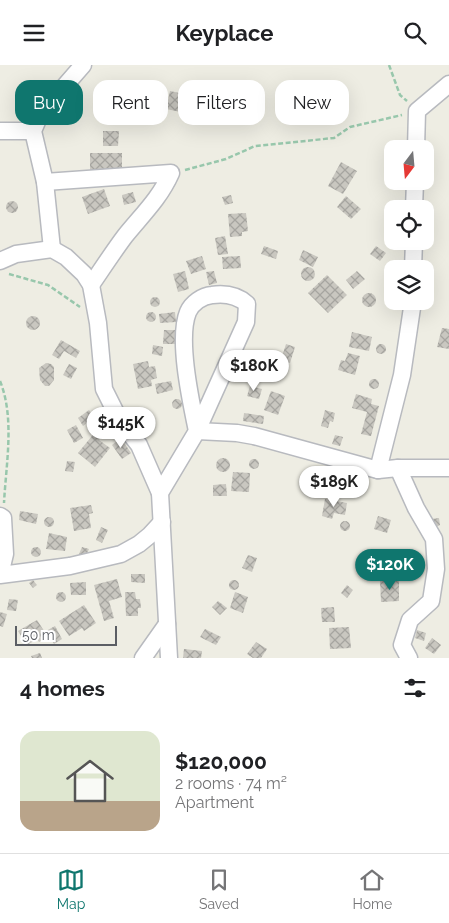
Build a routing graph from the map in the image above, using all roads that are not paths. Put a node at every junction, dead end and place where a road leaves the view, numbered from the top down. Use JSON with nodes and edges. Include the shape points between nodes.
{"nodes":[{"id":1,"x":83,"y":65,"type":"edge"},
{"id":2,"x":449,"y":84,"type":"edge"},
{"id":3,"x":0,"y":131,"type":"edge"},
{"id":4,"x":33,"y":131,"type":"junction"},
{"id":5,"x":416,"y":140,"type":"edge"},
{"id":6,"x":45,"y":182,"type":"junction"},
{"id":7,"x":52,"y":249,"type":"junction"},
{"id":8,"x":4,"y":268,"type":"edge"},
{"id":9,"x":91,"y":285,"type":"junction"},
{"id":10,"x":412,"y":310,"type":"edge"},
{"id":11,"x":196,"y":431,"type":"junction"},
{"id":12,"x":398,"y":468,"type":"junction"},
{"id":13,"x":449,"y":468,"type":"edge"},
{"id":14,"x":378,"y":470,"type":"junction"},
{"id":15,"x":160,"y":493,"type":"junction"},
{"id":16,"x":2,"y":517,"type":"edge"},
{"id":17,"x":162,"y":522,"type":"junction"},
{"id":18,"x":167,"y":624,"type":"junction"},
{"id":19,"x":143,"y":658,"type":"edge"},
{"id":20,"x":169,"y":658,"type":"edge"},
{"id":21,"x":408,"y":658,"type":"edge"}],
"edges":[{"from":1,"to":4,"type":"street","via":[[39,117]]},
{"from":2,"to":5,"type":"street","via":[[417,111]]},
{"from":3,"to":4,"type":"street"},
{"from":4,"to":6,"type":"street"},
{"from":6,"to":7,"type":"street"},
{"from":6,"to":9,"type":"street","via":[[171,173],[164,189]]},
{"from":7,"to":8,"type":"street","via":[[16,255]]},
{"from":7,"to":9,"type":"street","via":[[66,257]]},
{"from":9,"to":15,"type":"street","via":[[104,389],[120,421],[139,445]]},
{"from":10,"to":14,"type":"street","via":[[402,375]]},
{"from":11,"to":11,"type":"street","via":[[185,366],[185,324],[188,311],[197,301],[227,293],[248,305],[246,322]]},
{"from":11,"to":14,"type":"street","via":[[254,436]]},
{"from":11,"to":15,"type":"street"},
{"from":12,"to":13,"type":"street"},
{"from":12,"to":14,"type":"street"},
{"from":12,"to":21,"type":"street","via":[[434,539],[436,569],[431,601],[410,621],[402,645]]},
{"from":15,"to":17,"type":"street"},
{"from":16,"to":17,"type":"street","via":[[5,554],[0,575],[70,566],[121,554],[139,544]]},
{"from":17,"to":18,"type":"street"},
{"from":18,"to":19,"type":"street"},
{"from":18,"to":20,"type":"street"}]}
